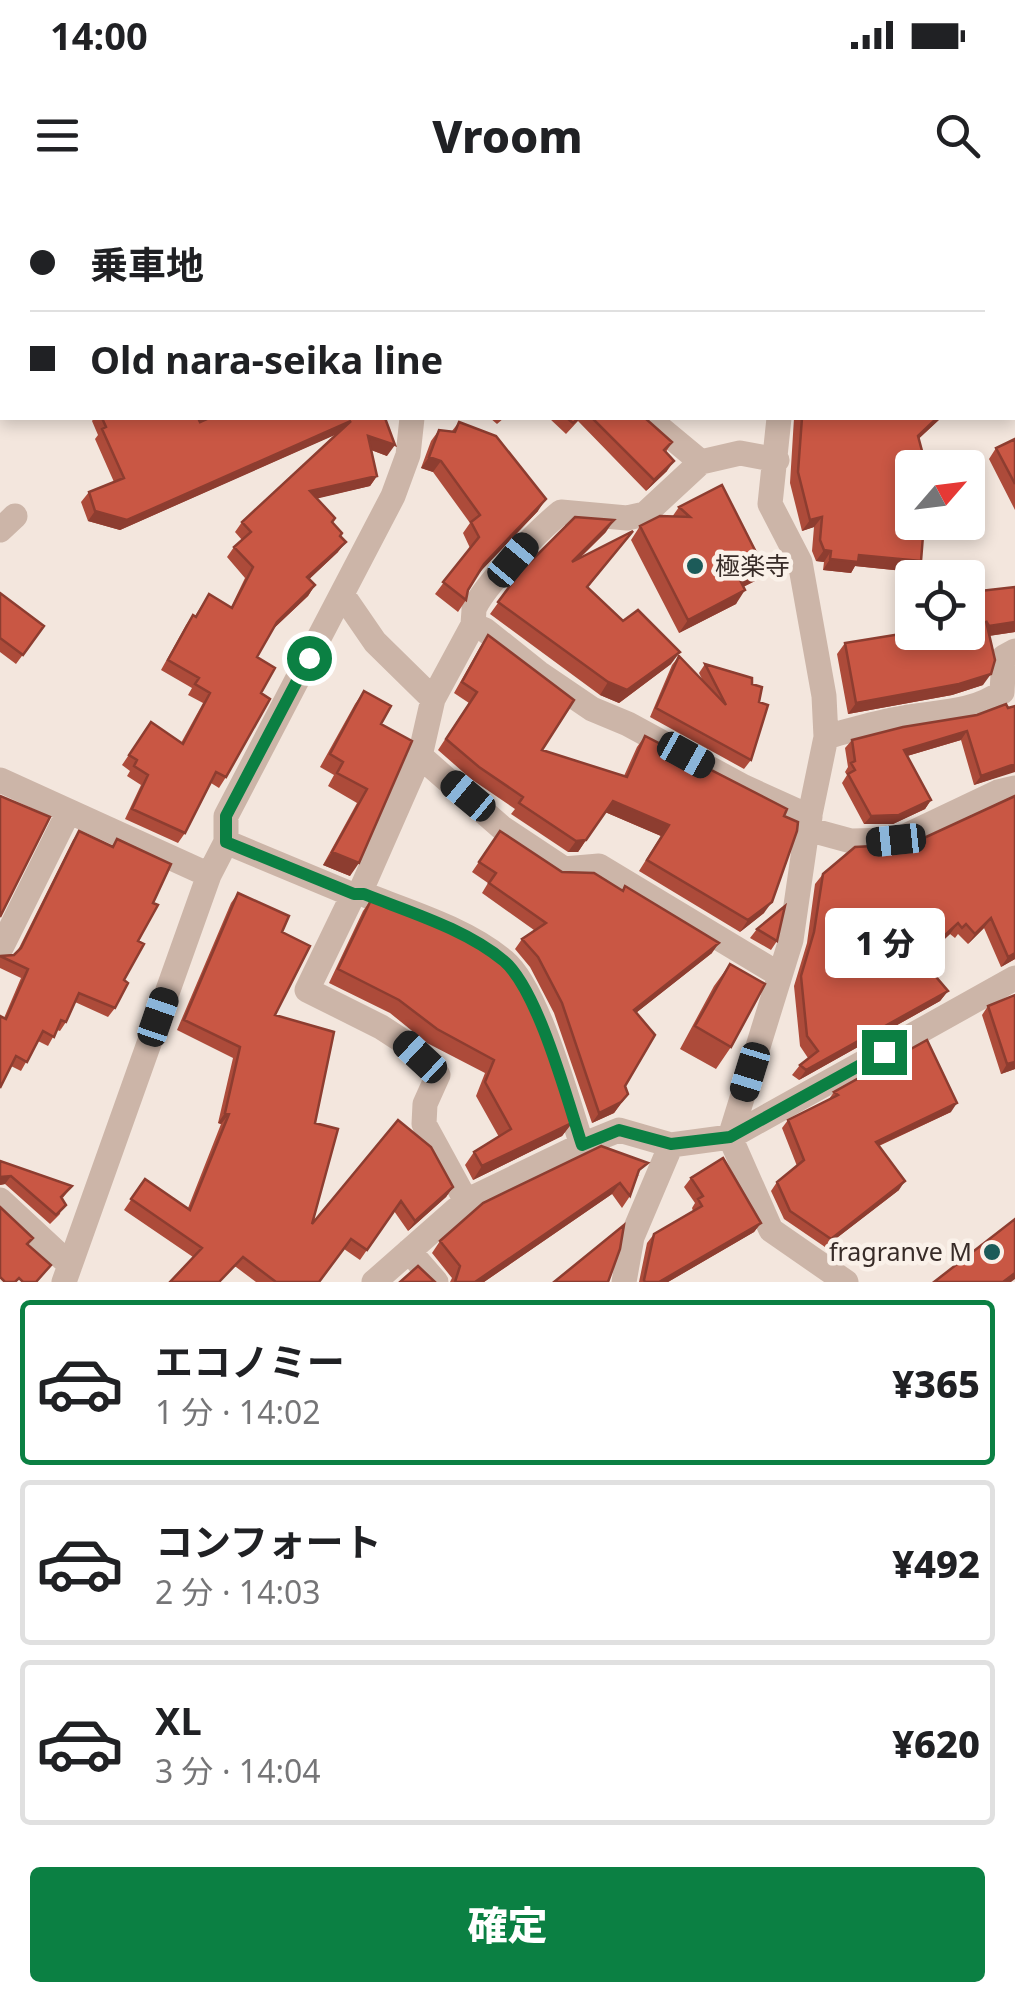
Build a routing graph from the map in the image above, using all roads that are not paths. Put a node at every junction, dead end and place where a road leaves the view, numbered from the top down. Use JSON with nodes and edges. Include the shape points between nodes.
{"nodes":[{"id":1,"x":412,"y":420,"type":"edge"},
{"id":2,"x":650,"y":420,"type":"edge"},
{"id":3,"x":779,"y":420,"type":"edge"},
{"id":4,"x":777,"y":460,"type":"junction"},
{"id":5,"x":701,"y":462,"type":"junction"},
{"id":6,"x":342,"y":594,"type":"junction"},
{"id":7,"x":473,"y":626,"type":"junction"},
{"id":8,"x":1015,"y":651,"type":"edge"},
{"id":9,"x":433,"y":699,"type":"junction"},
{"id":10,"x":1009,"y":702,"type":"edge"},
{"id":11,"x":826,"y":737,"type":"junction"},
{"id":12,"x":420,"y":756,"type":"junction"},
{"id":13,"x":0,"y":780,"type":"edge"},
{"id":14,"x":1015,"y":788,"type":"edge"},
{"id":15,"x":68,"y":813,"type":"junction"},
{"id":16,"x":809,"y":823,"type":"junction"},
{"id":17,"x":226,"y":842,"type":"junction"},
{"id":18,"x":209,"y":876,"type":"junction"},
{"id":19,"x":354,"y":894,"type":"junction"},
{"id":20,"x":0,"y":950,"type":"edge"},
{"id":21,"x":780,"y":974,"type":"junction"},
{"id":22,"x":1015,"y":978,"type":"edge"},
{"id":23,"x":730,"y":1137,"type":"junction"},
{"id":24,"x":671,"y":1144,"type":"junction"},
{"id":25,"x":582,"y":1145,"type":"junction"},
{"id":26,"x":0,"y":1200,"type":"edge"},
{"id":27,"x":466,"y":1202,"type":"junction"},
{"id":28,"x":409,"y":1252,"type":"junction"},
{"id":29,"x":67,"y":1274,"type":"edge"},
{"id":30,"x":374,"y":1282,"type":"edge"},
{"id":31,"x":436,"y":1282,"type":"edge"},
{"id":32,"x":624,"y":1282,"type":"edge"},
{"id":33,"x":846,"y":1282,"type":"edge"}],
"edges":[{"from":1,"to":6,"type":"street","via":[[393,496]]},
{"from":2,"to":5,"type":"street"},
{"from":3,"to":4,"type":"street"},
{"from":4,"to":5,"type":"street","via":[[740,452]]},
{"from":4,"to":11,"type":"street","via":[[770,504],[800,562]]},
{"from":5,"to":7,"type":"street","via":[[645,514],[562,512],[490,588],[474,610]]},
{"from":6,"to":9,"type":"street","via":[[376,642]]},
{"from":6,"to":17,"type":"street","via":[[226,816]]},
{"from":7,"to":9,"type":"street"},
{"from":7,"to":16,"type":"street","via":[[592,709]]},
{"from":8,"to":10,"type":"street","via":[[1004,657]]},
{"from":9,"to":12,"type":"street"},
{"from":10,"to":11,"type":"street","via":[[898,718]]},
{"from":11,"to":16,"type":"street"},
{"from":12,"to":19,"type":"street"},
{"from":12,"to":21,"type":"street","via":[[501,827],[564,869],[599,866]]},
{"from":13,"to":15,"type":"street"},
{"from":14,"to":16,"type":"street","via":[[896,840],[851,841]]},
{"from":15,"to":18,"type":"street"},
{"from":15,"to":20,"type":"street"},
{"from":16,"to":21,"type":"street"},
{"from":17,"to":18,"type":"street"},
{"from":17,"to":19,"type":"street"},
{"from":18,"to":29,"type":"street"},
{"from":19,"to":25,"type":"street","via":[[443,924],[506,962],[539,1016]]},
{"from":19,"to":27,"type":"street","via":[[307,990],[381,1026],[438,1075],[424,1124]]},
{"from":21,"to":23,"type":"street"},
{"from":22,"to":23,"type":"street"},
{"from":23,"to":24,"type":"street"},
{"from":23,"to":33,"type":"street","via":[[772,1230]]},
{"from":24,"to":25,"type":"street","via":[[619,1130]]},
{"from":24,"to":32,"type":"street","via":[[632,1237]]},
{"from":25,"to":27,"type":"street"},
{"from":26,"to":29,"type":"street"},
{"from":27,"to":28,"type":"street"},
{"from":28,"to":30,"type":"street"},
{"from":28,"to":31,"type":"street"}]}
